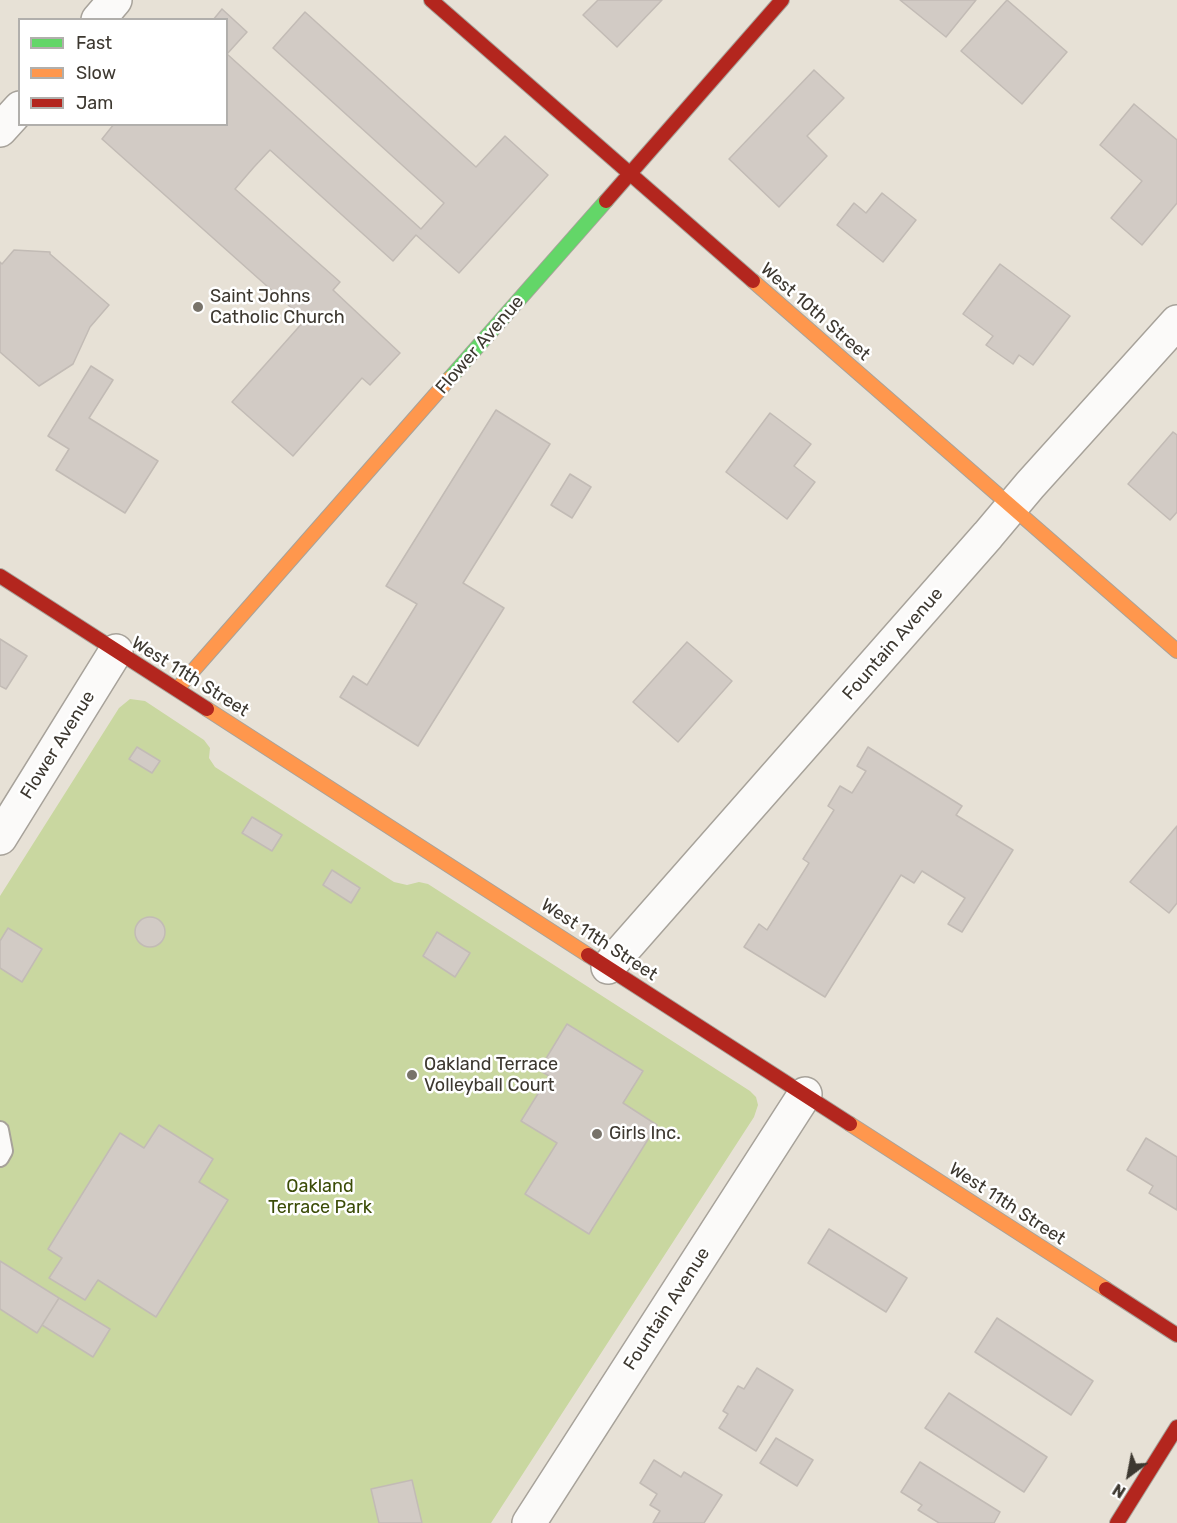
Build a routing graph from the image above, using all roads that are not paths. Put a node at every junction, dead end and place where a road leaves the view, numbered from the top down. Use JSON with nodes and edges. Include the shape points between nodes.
{"nodes":[{"id":1,"x":115,"y":0,"type":"edge"},
{"id":2,"x":431,"y":0,"type":"edge"},
{"id":3,"x":782,"y":0,"type":"edge"},
{"id":4,"x":100,"y":18,"type":"edge"},
{"id":5,"x":18,"y":110,"type":"edge"},
{"id":6,"x":0,"y":130,"type":"edge"},
{"id":7,"x":630,"y":175,"type":"junction"},
{"id":8,"x":1177,"y":322,"type":"edge"},
{"id":9,"x":1011,"y":507,"type":"junction"},
{"id":10,"x":0,"y":576,"type":"edge"},
{"id":11,"x":116,"y":651,"type":"junction"},
{"id":12,"x":1177,"y":651,"type":"edge"},
{"id":13,"x":177,"y":689,"type":"junction"},
{"id":14,"x":0,"y":838,"type":"edge"},
{"id":15,"x":608,"y":967,"type":"junction"},
{"id":16,"x":805,"y":1094,"type":"junction"},
{"id":17,"x":0,"y":1130,"type":"edge"},
{"id":18,"x":0,"y":1158,"type":"edge"},
{"id":19,"x":1177,"y":1335,"type":"edge"},
{"id":20,"x":1177,"y":1427,"type":"edge"},
{"id":21,"x":529,"y":1523,"type":"edge"},
{"id":22,"x":1117,"y":1523,"type":"edge"}],
"edges":[{"from":1,"to":4,"type":"street"},
{"from":2,"to":7,"type":"street","name":"West 10th Street"},
{"from":3,"to":7,"type":"street","name":"Flower Avenue"},
{"from":5,"to":6,"type":"street"},
{"from":7,"to":9,"type":"street","name":"West 10th Street"},
{"from":7,"to":13,"type":"street","name":"Flower Avenue"},
{"from":8,"to":9,"type":"street","name":"Fountain Avenue"},
{"from":9,"to":12,"type":"street","name":"West 10th Street"},
{"from":9,"to":15,"type":"street","name":"Fountain Avenue"},
{"from":10,"to":11,"type":"street","name":"West 11th Street"},
{"from":11,"to":13,"type":"street","name":"West 11th Street"},
{"from":11,"to":14,"type":"street","name":"Flower Avenue"},
{"from":13,"to":15,"type":"street","name":"West 11th Street"},
{"from":15,"to":16,"type":"street","name":"West 11th Street"},
{"from":16,"to":19,"type":"street","name":"West 11th Street"},
{"from":16,"to":21,"type":"street","name":"Fountain Avenue"},
{"from":17,"to":18,"type":"lane","via":[[4,1151]]},
{"from":20,"to":22,"type":"street"}]}
